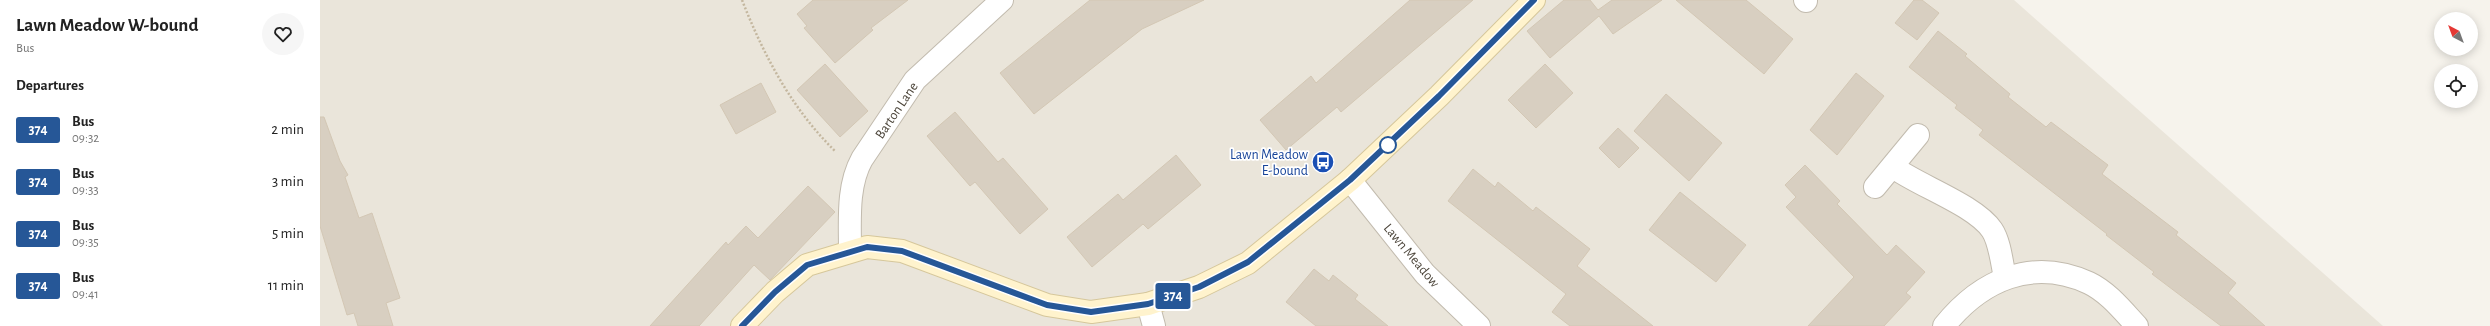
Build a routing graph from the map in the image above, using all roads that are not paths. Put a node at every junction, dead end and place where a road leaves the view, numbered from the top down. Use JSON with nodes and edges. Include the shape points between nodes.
{"nodes":[{"id":1,"x":1002,"y":0,"type":"edge"},
{"id":2,"x":1534,"y":0,"type":"edge"},
{"id":3,"x":1918,"y":134,"type":"dead end"},
{"id":4,"x":1893,"y":167,"type":"junction"},
{"id":5,"x":1350,"y":180,"type":"junction"},
{"id":6,"x":1875,"y":187,"type":"dead end"},
{"id":7,"x":850,"y":251,"type":"junction"},
{"id":8,"x":2005,"y":278,"type":"junction"},
{"id":9,"x":1148,"y":304,"type":"junction"},
{"id":10,"x":742,"y":326,"type":"edge"},
{"id":11,"x":1154,"y":326,"type":"edge"},
{"id":12,"x":1479,"y":326,"type":"edge"},
{"id":13,"x":1944,"y":326,"type":"edge"},
{"id":14,"x":2136,"y":326,"type":"edge"}],
"edges":[{"from":1,"to":7,"type":"street","name":"Barton Lane","via":[[915,80],[856,171],[850,201]]},
{"from":2,"to":5,"type":"street","via":[[1439,96]]},
{"from":3,"to":4,"type":"street"},
{"from":4,"to":6,"type":"street"},
{"from":4,"to":8,"type":"street","via":[[1910,179],[1968,209],[1992,230]]},
{"from":5,"to":9,"type":"street","via":[[1248,262],[1199,287]]},
{"from":5,"to":12,"type":"street","name":"Lawn Meadow","via":[[1425,274]]},
{"from":7,"to":9,"type":"street","via":[[867,247],[902,251],[1047,305],[1091,312]]},
{"from":7,"to":10,"type":"street","via":[[807,265],[775,292]]},
{"from":8,"to":13,"type":"street","via":[[1984,287],[1958,309]]},
{"from":8,"to":14,"type":"street","via":[[2034,272],[2060,273],[2090,284],[2113,301]]},
{"from":9,"to":11,"type":"street"}]}
